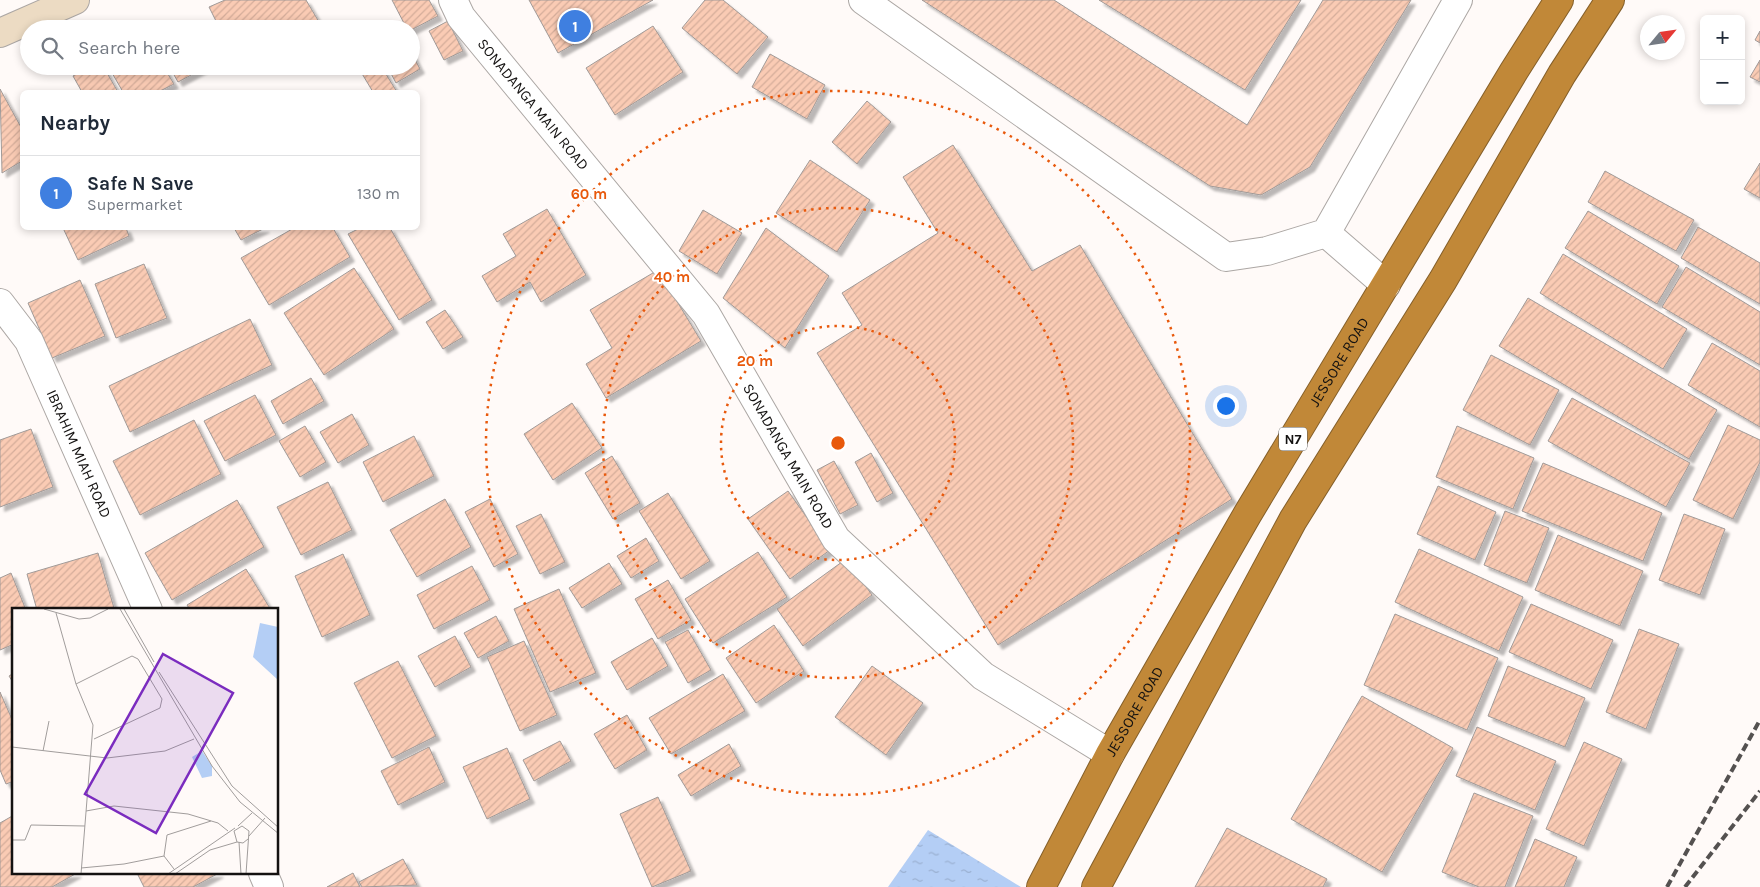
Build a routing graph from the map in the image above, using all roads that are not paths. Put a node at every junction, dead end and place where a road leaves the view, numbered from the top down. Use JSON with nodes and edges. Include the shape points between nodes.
{"nodes":[{"id":1,"x":75,"y":0,"type":"edge"},
{"id":2,"x":453,"y":0,"type":"edge"},
{"id":3,"x":863,"y":0,"type":"edge"},
{"id":4,"x":1458,"y":0,"type":"edge"},
{"id":5,"x":1560,"y":0,"type":"edge"},
{"id":6,"x":1610,"y":0,"type":"edge"},
{"id":7,"x":30,"y":20,"type":"edge"},
{"id":8,"x":20,"y":24,"type":"edge"},
{"id":9,"x":0,"y":33,"type":"edge"},
{"id":10,"x":1326,"y":233,"type":"junction"},
{"id":11,"x":1386,"y":285,"type":"junction"},
{"id":12,"x":0,"y":303,"type":"edge"},
{"id":13,"x":147,"y":608,"type":"edge"},
{"id":14,"x":1110,"y":754,"type":"junction"},
{"id":15,"x":263,"y":874,"type":"edge"},
{"id":16,"x":269,"y":887,"type":"edge"},
{"id":17,"x":1041,"y":887,"type":"edge"},
{"id":18,"x":1096,"y":887,"type":"edge"}],
"edges":[{"from":1,"to":7,"type":"street"},
{"from":2,"to":14,"type":"street","name":"SONADANGA MAIN ROAD","via":[[461,17],[706,314],[836,539],[983,676]]},
{"from":3,"to":10,"type":"street","via":[[1226,257],[1267,251]]},
{"from":4,"to":10,"type":"street"},
{"from":5,"to":11,"type":"highway","name":"JESSORE ROAD","number":"N7"},
{"from":6,"to":18,"type":"highway","via":[[1562,74],[1442,280],[1294,520]]},
{"from":8,"to":9,"type":"street"},
{"from":10,"to":11,"type":"street"},
{"from":11,"to":14,"type":"highway","name":"JESSORE ROAD","number":"N7","via":[[1247,515]]},
{"from":12,"to":13,"type":"street","name":"IBRAHIM MIAH ROAD","via":[[29,341]]},
{"from":14,"to":17,"type":"highway","name":"JESSORE ROAD","number":"N7"},
{"from":15,"to":16,"type":"street"}]}
